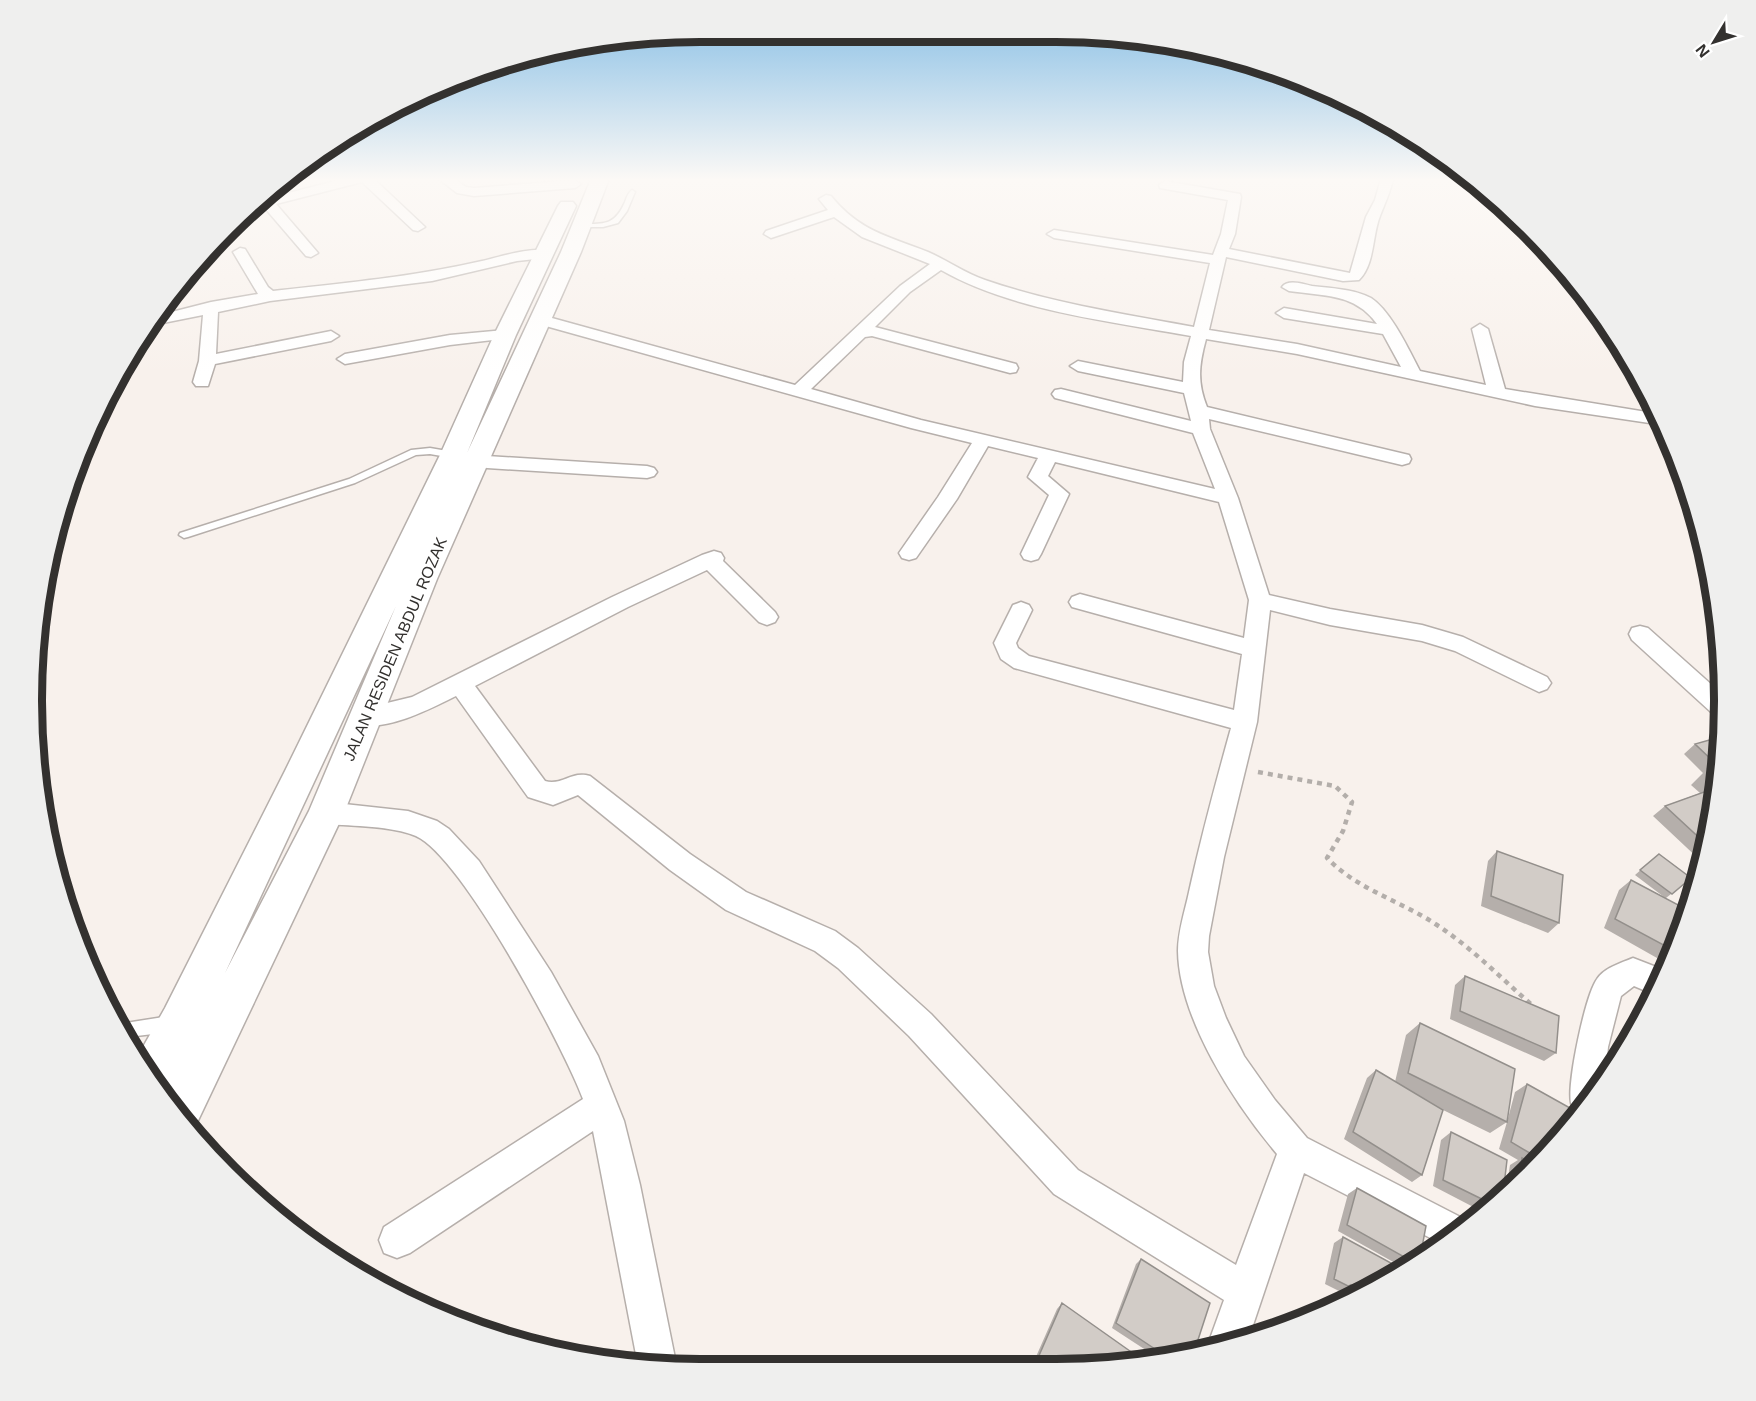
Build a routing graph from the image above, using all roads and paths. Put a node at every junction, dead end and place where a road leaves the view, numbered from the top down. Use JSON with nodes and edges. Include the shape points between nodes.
{"nodes":[{"id":1,"x":303,"y":244,"type":"edge"},
{"id":2,"x":550,"y":244,"type":"edge"},
{"id":3,"x":574,"y":244,"type":"edge"},
{"id":4,"x":889,"y":244,"type":"edge"},
{"id":5,"x":1132,"y":244,"type":"edge"},
{"id":6,"x":1224,"y":244,"type":"edge"},
{"id":7,"x":1366,"y":244,"type":"edge"},
{"id":8,"x":240,"y":252,"type":"dead end"},
{"id":9,"x":311,"y":252,"type":"dead end"},
{"id":10,"x":545,"y":254,"type":"junction"},
{"id":11,"x":1219,"y":256,"type":"junction"},
{"id":12,"x":941,"y":263,"type":"junction"},
{"id":13,"x":1288,"y":287,"type":"dead end"},
{"id":14,"x":270,"y":296,"type":"junction"},
{"id":15,"x":212,"y":307,"type":"junction"},
{"id":16,"x":1284,"y":313,"type":"dead end"},
{"id":17,"x":165,"y":319,"type":"edge"},
{"id":18,"x":541,"y":320,"type":"junction"},
{"id":19,"x":1479,"y":328,"type":"dead end"},
{"id":20,"x":1388,"y":330,"type":"junction"},
{"id":21,"x":862,"y":332,"type":"junction"},
{"id":22,"x":1200,"y":333,"type":"junction"},
{"id":23,"x":505,"y":335,"type":"junction"},
{"id":24,"x":331,"y":336,"type":"dead end"},
{"id":25,"x":345,"y":359,"type":"dead end"},
{"id":26,"x":207,"y":361,"type":"junction"},
{"id":27,"x":1078,"y":366,"type":"dead end"},
{"id":28,"x":1010,"y":368,"type":"dead end"},
{"id":29,"x":1414,"y":375,"type":"junction"},
{"id":30,"x":202,"y":382,"type":"dead end"},
{"id":31,"x":800,"y":390,"type":"junction"},
{"id":32,"x":1497,"y":393,"type":"junction"},
{"id":33,"x":1061,"y":394,"type":"dead end"},
{"id":34,"x":1197,"y":410,"type":"junction"},
{"id":35,"x":1650,"y":418,"type":"edge"},
{"id":36,"x":983,"y":440,"type":"junction"},
{"id":37,"x":1049,"y":455,"type":"junction"},
{"id":38,"x":465,"y":458,"type":"junction"},
{"id":39,"x":1402,"y":459,"type":"dead end"},
{"id":40,"x":647,"y":471,"type":"dead end"},
{"id":41,"x":1228,"y":498,"type":"junction"},
{"id":42,"x":184,"y":535,"type":"dead end"},
{"id":43,"x":909,"y":553,"type":"dead end"},
{"id":44,"x":1031,"y":554,"type":"dead end"},
{"id":45,"x":1260,"y":600,"type":"junction"},
{"id":46,"x":1080,"y":602,"type":"dead end"},
{"id":47,"x":1021,"y":610,"type":"dead end"},
{"id":48,"x":767,"y":617,"type":"dead end"},
{"id":49,"x":1640,"y":634,"type":"dead end"},
{"id":50,"x":1254,"y":649,"type":"junction"},
{"id":51,"x":460,"y":683,"type":"junction"},
{"id":52,"x":1539,"y":683,"type":"dead end"},
{"id":53,"x":1714,"y":701,"type":"edge"},
{"id":54,"x":367,"y":717,"type":"junction"},
{"id":55,"x":1245,"y":722,"type":"junction"},
{"id":56,"x":1233,"y":768,"type":"junction"},
{"id":57,"x":326,"y":813,"type":"junction"},
{"id":58,"x":1652,"y":979,"type":"edge"},
{"id":59,"x":1541,"y":1014,"type":"edge"},
{"id":60,"x":180,"y":1023,"type":"junction"},
{"id":61,"x":130,"y":1029,"type":"edge"},
{"id":62,"x":155,"y":1068,"type":"edge"},
{"id":63,"x":1588,"y":1086,"type":"edge"},
{"id":64,"x":182,"y":1106,"type":"edge"},
{"id":65,"x":602,"y":1106,"type":"junction"},
{"id":66,"x":1295,"y":1150,"type":"junction"},
{"id":67,"x":1448,"y":1229,"type":"edge"},
{"id":68,"x":398,"y":1240,"type":"dead end"},
{"id":69,"x":1246,"y":1292,"type":"junction"},
{"id":70,"x":1230,"y":1336,"type":"edge"},
{"id":71,"x":657,"y":1358,"type":"edge"}],
"edges":[{"from":1,"to":9,"type":"street"},
{"from":2,"to":10,"type":"highway","name":"JALAN RESIDEN ABDUL ROZAK"},
{"from":3,"to":18,"type":"highway","name":"JALAN RESIDEN ABDUL ROZAK"},
{"from":4,"to":12,"type":"street"},
{"from":5,"to":11,"type":"street"},
{"from":6,"to":11,"type":"street"},
{"from":7,"to":11,"type":"street","via":[[1354,277]]},
{"from":8,"to":14,"type":"street","via":[[262,290]]},
{"from":10,"to":14,"type":"street","via":[[517,256],[432,277]]},
{"from":10,"to":23,"type":"highway","name":"JALAN RESIDEN ABDUL ROZAK"},
{"from":11,"to":22,"type":"street"},
{"from":12,"to":21,"type":"street","via":[[905,290]]},
{"from":12,"to":22,"type":"street","via":[[979,283],[1047,303]]},
{"from":13,"to":20,"type":"street","via":[[1364,301]]},
{"from":14,"to":15,"type":"street"},
{"from":15,"to":17,"type":"street"},
{"from":15,"to":26,"type":"street"},
{"from":16,"to":20,"type":"street"},
{"from":18,"to":31,"type":"street"},
{"from":18,"to":38,"type":"highway","name":"JALAN RESIDEN ABDUL ROZAK"},
{"from":19,"to":32,"type":"street"},
{"from":20,"to":29,"type":"street"},
{"from":21,"to":28,"type":"street","via":[[872,331]]},
{"from":21,"to":31,"type":"street"},
{"from":22,"to":29,"type":"street"},
{"from":22,"to":34,"type":"street","via":[[1192,362]]},
{"from":23,"to":25,"type":"street","via":[[450,340]]},
{"from":23,"to":38,"type":"highway","name":"JALAN RESIDEN ABDUL ROZAK"},
{"from":24,"to":26,"type":"street"},
{"from":26,"to":30,"type":"street"},
{"from":27,"to":34,"type":"street"},
{"from":29,"to":32,"type":"street"},
{"from":31,"to":36,"type":"street"},
{"from":32,"to":35,"type":"street"},
{"from":33,"to":34,"type":"street"},
{"from":34,"to":39,"type":"street"},
{"from":34,"to":41,"type":"street"},
{"from":36,"to":37,"type":"street"},
{"from":36,"to":43,"type":"street"},
{"from":37,"to":41,"type":"street"},
{"from":37,"to":44,"type":"street","via":[[1038,477],[1059,494]]},
{"from":38,"to":40,"type":"street"},
{"from":38,"to":42,"type":"lane","via":[[414,452],[352,481]]},
{"from":38,"to":54,"type":"highway","name":"JALAN RESIDEN ABDUL ROZAK"},
{"from":38,"to":60,"type":"highway","name":"JALAN RESIDEN ABDUL ROZAK"},
{"from":41,"to":45,"type":"street"},
{"from":45,"to":50,"type":"street"},
{"from":45,"to":52,"type":"street","via":[[1463,645]]},
{"from":46,"to":50,"type":"street"},
{"from":47,"to":55,"type":"street","via":[[1005,643],[1009,653],[1022,662]]},
{"from":48,"to":51,"type":"street","via":[[711,559]]},
{"from":49,"to":53,"type":"street"},
{"from":50,"to":55,"type":"street"},
{"from":51,"to":54,"type":"street","via":[[421,703]]},
{"from":51,"to":69,"type":"street","via":[[537,790],[553,794],[581,783],[736,901],[825,941],[920,1025],[1066,1182]]},
{"from":54,"to":57,"type":"highway","name":"JALAN RESIDEN ABDUL ROZAK"},
{"from":55,"to":56,"type":"street"},
{"from":56,"to":59,"type":"path","via":[[1335,786],[1352,802],[1343,831],[1327,858],[1337,870],[1439,926]]},
{"from":56,"to":66,"type":"street","via":[[1210,857],[1193,952],[1212,1024],[1233,1067]]},
{"from":57,"to":64,"type":"highway","name":"JALAN RESIDEN ABDUL ROZAK"},
{"from":57,"to":65,"type":"street","via":[[368,816],[427,828],[453,849],[527,958],[578,1051]]},
{"from":58,"to":63,"type":"street","via":[[1633,972],[1608,988],[1592,1047]]},
{"from":60,"to":61,"type":"lane"},
{"from":60,"to":62,"type":"highway","name":"JALAN RESIDEN ABDUL ROZAK"},
{"from":65,"to":68,"type":"street"},
{"from":65,"to":71,"type":"street","via":[[612,1135]]},
{"from":66,"to":67,"type":"street"},
{"from":66,"to":69,"type":"street"},
{"from":69,"to":70,"type":"street"}]}
